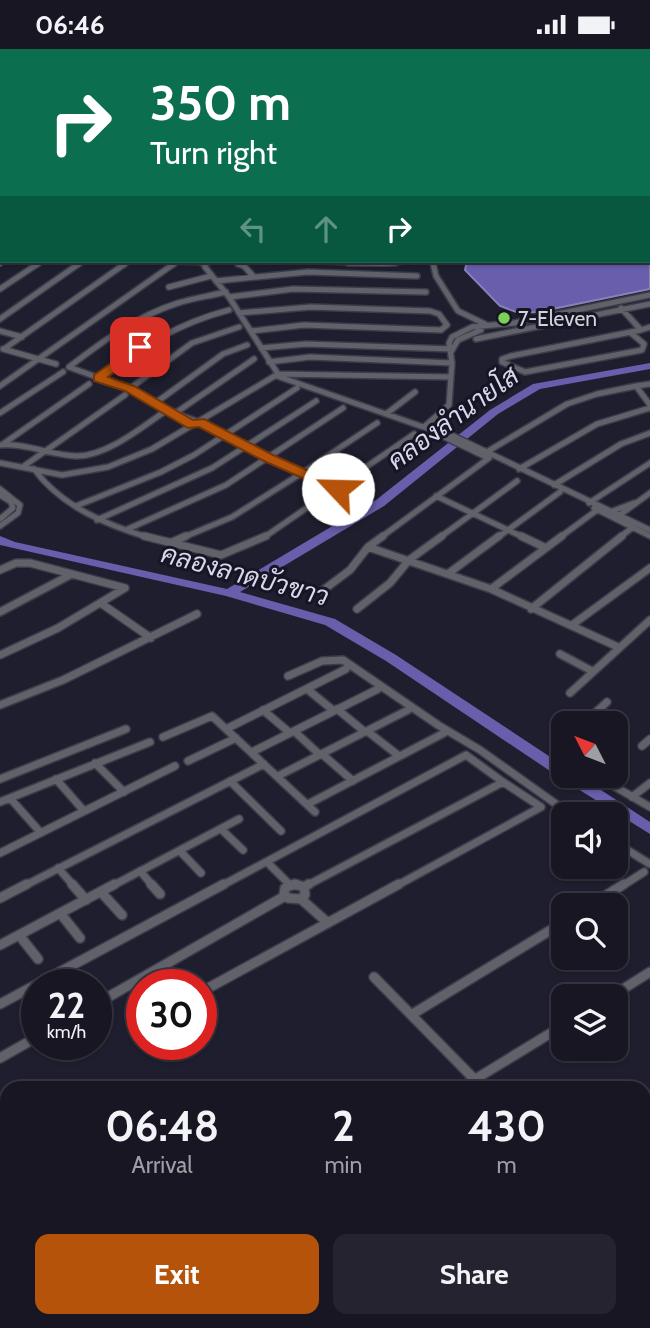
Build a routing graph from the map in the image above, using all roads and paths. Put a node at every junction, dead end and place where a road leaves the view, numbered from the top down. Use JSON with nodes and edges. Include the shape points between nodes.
{"nodes":[{"id":1,"x":40,"y":263,"type":"edge"},
{"id":2,"x":80,"y":263,"type":"edge"},
{"id":3,"x":126,"y":263,"type":"edge"},
{"id":4,"x":175,"y":263,"type":"joint"},
{"id":5,"x":433,"y":263,"type":"edge"},
{"id":6,"x":238,"y":264,"type":"dead end"},
{"id":7,"x":206,"y":266,"type":"junction"},
{"id":8,"x":216,"y":266,"type":"dead end"},
{"id":9,"x":253,"y":276,"type":"junction"},
{"id":10,"x":417,"y":276,"type":"dead end"},
{"id":11,"x":213,"y":279,"type":"junction"},
{"id":12,"x":169,"y":287,"type":"dead end"},
{"id":13,"x":0,"y":289,"type":"edge"},
{"id":14,"x":426,"y":292,"type":"dead end"},
{"id":15,"x":228,"y":295,"type":"junction"},
{"id":16,"x":650,"y":299,"type":"edge"},
{"id":17,"x":619,"y":306,"type":"junction"},
{"id":18,"x":229,"y":310,"type":"dead end"},
{"id":19,"x":239,"y":313,"type":"junction"},
{"id":20,"x":0,"y":319,"type":"edge"},
{"id":21,"x":239,"y":327,"type":"dead end"},
{"id":22,"x":488,"y":327,"type":"junction"},
{"id":23,"x":650,"y":327,"type":"edge"},
{"id":24,"x":641,"y":330,"type":"junction"},
{"id":25,"x":0,"y":331,"type":"edge"},
{"id":26,"x":251,"y":331,"type":"junction"},
{"id":27,"x":631,"y":333,"type":"junction"},
{"id":28,"x":22,"y":337,"type":"junction"},
{"id":29,"x":476,"y":338,"type":"dead end"},
{"id":30,"x":247,"y":345,"type":"dead end"},
{"id":31,"x":261,"y":348,"type":"junction"},
{"id":32,"x":2,"y":349,"type":"edge"},
{"id":33,"x":451,"y":350,"type":"junction"},
{"id":34,"x":40,"y":358,"type":"junction"},
{"id":35,"x":254,"y":359,"type":"dead end"},
{"id":36,"x":269,"y":362,"type":"junction"},
{"id":37,"x":56,"y":363,"type":"dead end"},
{"id":38,"x":452,"y":363,"type":"junction"},
{"id":39,"x":64,"y":372,"type":"dead end"},
{"id":40,"x":277,"y":375,"type":"junction"},
{"id":41,"x":452,"y":377,"type":"junction"},
{"id":42,"x":99,"y":378,"type":"junction"},
{"id":43,"x":89,"y":384,"type":"dead end"},
{"id":44,"x":650,"y":384,"type":"edge"},
{"id":45,"x":0,"y":386,"type":"edge"},
{"id":46,"x":636,"y":386,"type":"junction"},
{"id":47,"x":297,"y":388,"type":"dead end"},
{"id":48,"x":130,"y":389,"type":"junction"},
{"id":49,"x":415,"y":392,"type":"dead end"},
{"id":50,"x":125,"y":395,"type":"dead end"},
{"id":51,"x":316,"y":401,"type":"dead end"},
{"id":52,"x":154,"y":404,"type":"junction"},
{"id":53,"x":650,"y":407,"type":"edge"},
{"id":54,"x":343,"y":408,"type":"dead end"},
{"id":55,"x":164,"y":412,"type":"dead end"},
{"id":56,"x":0,"y":413,"type":"edge"},
{"id":57,"x":386,"y":414,"type":"junction"},
{"id":58,"x":176,"y":415,"type":"junction"},
{"id":59,"x":377,"y":422,"type":"dead end"},
{"id":60,"x":196,"y":423,"type":"junction"},
{"id":61,"x":426,"y":428,"type":"junction"},
{"id":62,"x":650,"y":433,"type":"edge"},
{"id":63,"x":414,"y":434,"type":"dead end"},
{"id":64,"x":224,"y":436,"type":"junction"},
{"id":65,"x":1,"y":445,"type":"edge"},
{"id":66,"x":245,"y":446,"type":"junction"},
{"id":67,"x":49,"y":449,"type":"junction"},
{"id":68,"x":486,"y":455,"type":"junction"},
{"id":69,"x":269,"y":458,"type":"junction"},
{"id":70,"x":0,"y":463,"type":"edge"},
{"id":71,"x":650,"y":463,"type":"edge"},
{"id":72,"x":24,"y":466,"type":"junction"},
{"id":73,"x":34,"y":469,"type":"junction"},
{"id":74,"x":517,"y":470,"type":"junction"},
{"id":75,"x":302,"y":473,"type":"junction"},
{"id":76,"x":62,"y":475,"type":"junction"},
{"id":77,"x":517,"y":481,"type":"dead end"},
{"id":78,"x":552,"y":486,"type":"junction"},
{"id":79,"x":0,"y":489,"type":"edge"},
{"id":80,"x":338,"y":489,"type":"junction"},
{"id":81,"x":57,"y":491,"type":"junction"},
{"id":82,"x":560,"y":492,"type":"junction"},
{"id":83,"x":650,"y":493,"type":"edge"},
{"id":84,"x":0,"y":495,"type":"edge"},
{"id":85,"x":436,"y":496,"type":"junction"},
{"id":86,"x":589,"y":503,"type":"junction"},
{"id":87,"x":76,"y":506,"type":"junction"},
{"id":88,"x":597,"y":509,"type":"junction"},
{"id":89,"x":474,"y":513,"type":"junction"},
{"id":90,"x":614,"y":515,"type":"junction"},
{"id":91,"x":0,"y":519,"type":"edge"},
{"id":92,"x":97,"y":520,"type":"junction"},
{"id":93,"x":0,"y":526,"type":"edge"},
{"id":94,"x":644,"y":528,"type":"edge"},
{"id":95,"x":509,"y":529,"type":"junction"},
{"id":96,"x":127,"y":530,"type":"junction"},
{"id":97,"x":650,"y":536,"type":"edge"},
{"id":98,"x":170,"y":543,"type":"junction"},
{"id":99,"x":368,"y":547,"type":"junction"},
{"id":100,"x":546,"y":548,"type":"junction"},
{"id":101,"x":409,"y":560,"type":"junction"},
{"id":102,"x":650,"y":568,"type":"edge"},
{"id":103,"x":0,"y":570,"type":"edge"},
{"id":104,"x":449,"y":573,"type":"junction"},
{"id":105,"x":72,"y":574,"type":"junction"},
{"id":106,"x":491,"y":589,"type":"junction"},
{"id":107,"x":322,"y":591,"type":"dead end"},
{"id":108,"x":102,"y":604,"type":"junction"},
{"id":109,"x":358,"y":609,"type":"dead end"},
{"id":110,"x":531,"y":609,"type":"junction"},
{"id":111,"x":0,"y":612,"type":"edge"},
{"id":112,"x":197,"y":614,"type":"dead end"},
{"id":113,"x":650,"y":620,"type":"edge"},
{"id":114,"x":572,"y":625,"type":"junction"},
{"id":115,"x":151,"y":638,"type":"junction"},
{"id":116,"x":618,"y":647,"type":"junction"},
{"id":117,"x":560,"y":654,"type":"dead end"},
{"id":118,"x":0,"y":655,"type":"edge"},
{"id":119,"x":346,"y":669,"type":"dead end"},
{"id":120,"x":592,"y":671,"type":"junction"},
{"id":121,"x":288,"y":676,"type":"dead end"},
{"id":122,"x":307,"y":689,"type":"junction"},
{"id":123,"x":378,"y":689,"type":"dead end"},
{"id":124,"x":570,"y":693,"type":"dead end"},
{"id":125,"x":607,"y":702,"type":"dead end"},
{"id":126,"x":0,"y":705,"type":"edge"},
{"id":127,"x":263,"y":710,"type":"junction"},
{"id":128,"x":336,"y":710,"type":"junction"},
{"id":129,"x":408,"y":710,"type":"dead end"},
{"id":130,"x":597,"y":711,"type":"edge"},
{"id":131,"x":126,"y":729,"type":"dead end"},
{"id":132,"x":226,"y":729,"type":"junction"},
{"id":133,"x":366,"y":731,"type":"junction"},
{"id":134,"x":292,"y":732,"type":"junction"},
{"id":135,"x":444,"y":733,"type":"dead end"},
{"id":136,"x":163,"y":737,"type":"dead end"},
{"id":137,"x":236,"y":738,"type":"junction"},
{"id":138,"x":650,"y":739,"type":"edge"},
{"id":139,"x":150,"y":742,"type":"dead end"},
{"id":140,"x":642,"y":746,"type":"dead end"},
{"id":141,"x":251,"y":752,"type":"junction"},
{"id":142,"x":321,"y":754,"type":"junction"},
{"id":143,"x":399,"y":756,"type":"junction"},
{"id":144,"x":188,"y":761,"type":"dead end"},
{"id":145,"x":95,"y":763,"type":"junction"},
{"id":146,"x":264,"y":764,"type":"junction"},
{"id":147,"x":175,"y":766,"type":"dead end"},
{"id":148,"x":278,"y":776,"type":"junction"},
{"id":149,"x":0,"y":779,"type":"edge"},
{"id":150,"x":55,"y":779,"type":"junction"},
{"id":151,"x":230,"y":781,"type":"junction"},
{"id":152,"x":353,"y":781,"type":"junction"},
{"id":153,"x":503,"y":782,"type":"junction"},
{"id":154,"x":650,"y":783,"type":"edge"},
{"id":155,"x":617,"y":788,"type":"edge"},
{"id":156,"x":124,"y":792,"type":"junction"},
{"id":157,"x":632,"y":797,"type":"junction"},
{"id":158,"x":10,"y":798,"type":"junction"},
{"id":159,"x":0,"y":802,"type":"edge"},
{"id":160,"x":553,"y":802,"type":"edge"},
{"id":161,"x":308,"y":804,"type":"junction"},
{"id":162,"x":650,"y":807,"type":"edge"},
{"id":163,"x":84,"y":811,"type":"junction"},
{"id":164,"x":315,"y":811,"type":"dead end"},
{"id":165,"x":239,"y":819,"type":"dead end"},
{"id":166,"x":221,"y":829,"type":"junction"},
{"id":167,"x":281,"y":831,"type":"dead end"},
{"id":168,"x":41,"y":833,"type":"junction"},
{"id":169,"x":243,"y":850,"type":"dead end"},
{"id":170,"x":628,"y":850,"type":"edge"},
{"id":171,"x":180,"y":851,"type":"junction"},
{"id":172,"x":0,"y":853,"type":"edge"},
{"id":173,"x":267,"y":862,"type":"junction"},
{"id":174,"x":650,"y":864,"type":"edge"},
{"id":175,"x":58,"y":869,"type":"junction"},
{"id":176,"x":140,"y":871,"type":"junction"},
{"id":177,"x":644,"y":872,"type":"dead end"},
{"id":178,"x":201,"y":873,"type":"dead end"},
{"id":179,"x":290,"y":885,"type":"junction"},
{"id":180,"x":304,"y":887,"type":"junction"},
{"id":181,"x":101,"y":891,"type":"junction"},
{"id":182,"x":610,"y":893,"type":"edge"},
{"id":183,"x":160,"y":894,"type":"dead end"},
{"id":184,"x":285,"y":896,"type":"junction"},
{"id":185,"x":0,"y":898,"type":"edge"},
{"id":186,"x":301,"y":899,"type":"junction"},
{"id":187,"x":86,"y":900,"type":"junction"},
{"id":188,"x":60,"y":913,"type":"junction"},
{"id":189,"x":122,"y":915,"type":"dead end"},
{"id":190,"x":328,"y":923,"type":"junction"},
{"id":191,"x":551,"y":930,"type":"edge"},
{"id":192,"x":19,"y":935,"type":"junction"},
{"id":193,"x":80,"y":937,"type":"dead end"},
{"id":194,"x":0,"y":945,"type":"edge"},
{"id":195,"x":38,"y":959,"type":"dead end"},
{"id":196,"x":650,"y":972,"type":"edge"},
{"id":197,"x":374,"y":977,"type":"dead end"},
{"id":198,"x":217,"y":983,"type":"edge"},
{"id":199,"x":628,"y":986,"type":"edge"},
{"id":200,"x":112,"y":995,"type":"edge"},
{"id":201,"x":0,"y":1004,"type":"edge"},
{"id":202,"x":411,"y":1015,"type":"junction"},
{"id":203,"x":551,"y":1033,"type":"edge"},
{"id":204,"x":21,"y":1046,"type":"edge"},
{"id":205,"x":0,"y":1058,"type":"edge"},
{"id":206,"x":474,"y":1079,"type":"junction"},
{"id":207,"x":471,"y":1081,"type":"edge"}],
"edges":[{"from":1,"to":13,"type":"street"},
{"from":2,"to":20,"type":"street"},
{"from":3,"to":28,"type":"street"},
{"from":4,"to":7,"type":"street"},
{"from":4,"to":34,"type":"street"},
{"from":5,"to":22,"type":"street","via":[[436,276],[458,311]]},
{"from":6,"to":9,"type":"street"},
{"from":7,"to":8,"type":"street"},
{"from":7,"to":11,"type":"street"},
{"from":9,"to":10,"type":"street","via":[[308,272]]},
{"from":9,"to":11,"type":"street"},
{"from":11,"to":12,"type":"street"},
{"from":11,"to":15,"type":"street"},
{"from":14,"to":15,"type":"street","via":[[293,289]]},
{"from":15,"to":19,"type":"street"},
{"from":15,"to":42,"type":"street","via":[[178,302],[140,317],[69,367]]},
{"from":16,"to":17,"type":"street"},
{"from":16,"to":17,"type":"street"},
{"from":17,"to":22,"type":"street"},
{"from":17,"to":24,"type":"street"},
{"from":17,"to":29,"type":"street"},
{"from":18,"to":42,"type":"street","via":[[198,317],[156,336]]},
{"from":19,"to":26,"type":"street"},
{"from":19,"to":26,"type":"street","via":[[295,307],[430,311],[447,325],[441,330],[304,325]]},
{"from":21,"to":48,"type":"street","via":[[198,341]]},
{"from":22,"to":33,"type":"street","via":[[455,338]]},
{"from":23,"to":24,"type":"street"},
{"from":24,"to":27,"type":"street"},
{"from":25,"to":28,"type":"street"},
{"from":26,"to":31,"type":"street"},
{"from":27,"to":27,"type":"street","via":[[511,356],[502,362],[525,372],[642,350],[644,344]]},
{"from":28,"to":32,"type":"street"},
{"from":30,"to":52,"type":"street","via":[[223,354]]},
{"from":31,"to":33,"type":"street","via":[[306,344]]},
{"from":31,"to":36,"type":"street"},
{"from":32,"to":34,"type":"street"},
{"from":33,"to":38,"type":"street"},
{"from":34,"to":37,"type":"street"},
{"from":34,"to":45,"type":"street"},
{"from":35,"to":58,"type":"street"},
{"from":36,"to":38,"type":"street","via":[[310,357]]},
{"from":36,"to":40,"type":"street"},
{"from":38,"to":41,"type":"street"},
{"from":39,"to":56,"type":"street"},
{"from":40,"to":41,"type":"street"},
{"from":40,"to":57,"type":"street"},
{"from":40,"to":60,"type":"street"},
{"from":41,"to":61,"type":"street","via":[[449,405]]},
{"from":42,"to":48,"type":"street"},
{"from":43,"to":65,"type":"street"},
{"from":44,"to":46,"type":"street"},
{"from":46,"to":53,"type":"street"},
{"from":46,"to":68,"type":"street","via":[[567,404]]},
{"from":47,"to":64,"type":"street"},
{"from":48,"to":52,"type":"street"},
{"from":49,"to":57,"type":"street"},
{"from":50,"to":67,"type":"street"},
{"from":51,"to":66,"type":"street"},
{"from":52,"to":58,"type":"street"},
{"from":53,"to":74,"type":"street","via":[[589,426]]},
{"from":54,"to":69,"type":"street"},
{"from":55,"to":67,"type":"street","via":[[97,452],[75,456]]},
{"from":57,"to":61,"type":"street"},
{"from":58,"to":60,"type":"street"},
{"from":59,"to":75,"type":"street"},
{"from":60,"to":64,"type":"street"},
{"from":60,"to":76,"type":"street","via":[[131,459],[95,471]]},
{"from":61,"to":68,"type":"street"},
{"from":62,"to":78,"type":"street","via":[[621,444]]},
{"from":63,"to":80,"type":"street"},
{"from":64,"to":66,"type":"street"},
{"from":64,"to":87,"type":"street","via":[[176,465]]},
{"from":65,"to":67,"type":"street"},
{"from":66,"to":69,"type":"street"},
{"from":66,"to":92,"type":"street","via":[[192,478]]},
{"from":67,"to":72,"type":"street"},
{"from":68,"to":74,"type":"street"},
{"from":68,"to":85,"type":"street"},
{"from":69,"to":75,"type":"street"},
{"from":69,"to":96,"type":"street","via":[[204,496]]},
{"from":70,"to":72,"type":"street"},
{"from":71,"to":86,"type":"street"},
{"from":72,"to":73,"type":"street"},
{"from":73,"to":76,"type":"street"},
{"from":73,"to":81,"type":"street"},
{"from":74,"to":78,"type":"street"},
{"from":75,"to":80,"type":"street"},
{"from":75,"to":98,"type":"street","via":[[251,507]]},
{"from":76,"to":81,"type":"street"},
{"from":77,"to":89,"type":"street"},
{"from":78,"to":82,"type":"street"},
{"from":78,"to":86,"type":"street"},
{"from":79,"to":93,"type":"street","via":[[20,505],[18,513]]},
{"from":80,"to":98,"type":"street","via":[[270,534],[229,553],[214,555]]},
{"from":81,"to":87,"type":"street"},
{"from":82,"to":86,"type":"street"},
{"from":82,"to":95,"type":"street"},
{"from":83,"to":90,"type":"street"},
{"from":84,"to":91,"type":"street","via":[[12,504],[11,511]]},
{"from":85,"to":89,"type":"street"},
{"from":85,"to":99,"type":"street"},
{"from":86,"to":88,"type":"street"},
{"from":86,"to":90,"type":"street"},
{"from":87,"to":92,"type":"street"},
{"from":88,"to":90,"type":"street"},
{"from":88,"to":100,"type":"street"},
{"from":89,"to":95,"type":"street"},
{"from":89,"to":101,"type":"street"},
{"from":90,"to":94,"type":"street"},
{"from":90,"to":94,"type":"street"},
{"from":92,"to":96,"type":"street"},
{"from":94,"to":97,"type":"street"},
{"from":94,"to":110,"type":"street"},
{"from":95,"to":100,"type":"street"},
{"from":95,"to":104,"type":"street"},
{"from":96,"to":98,"type":"street"},
{"from":99,"to":101,"type":"street"},
{"from":99,"to":107,"type":"street"},
{"from":100,"to":106,"type":"street"},
{"from":101,"to":104,"type":"street"},
{"from":101,"to":109,"type":"street"},
{"from":102,"to":114,"type":"street"},
{"from":103,"to":105,"type":"street","via":[[23,562]]},
{"from":104,"to":106,"type":"street"},
{"from":105,"to":108,"type":"street","via":[[125,588]]},
{"from":105,"to":111,"type":"street"},
{"from":106,"to":110,"type":"street"},
{"from":108,"to":115,"type":"street"},
{"from":108,"to":118,"type":"street"},
{"from":110,"to":114,"type":"street"},
{"from":112,"to":115,"type":"street"},
{"from":113,"to":116,"type":"street"},
{"from":114,"to":116,"type":"street"},
{"from":115,"to":126,"type":"street"},
{"from":116,"to":120,"type":"street"},
{"from":117,"to":120,"type":"street"},
{"from":119,"to":122,"type":"street"},
{"from":120,"to":124,"type":"street"},
{"from":121,"to":160,"type":"street","via":[[325,660],[343,660]]},
{"from":122,"to":127,"type":"street"},
{"from":122,"to":128,"type":"street"},
{"from":123,"to":128,"type":"street"},
{"from":125,"to":130,"type":"street"},
{"from":127,"to":132,"type":"street"},
{"from":127,"to":134,"type":"street"},
{"from":128,"to":133,"type":"street"},
{"from":128,"to":134,"type":"street"},
{"from":129,"to":133,"type":"street"},
{"from":131,"to":149,"type":"street"},
{"from":132,"to":136,"type":"street","via":[[209,716]]},
{"from":132,"to":137,"type":"street"},
{"from":133,"to":142,"type":"street"},
{"from":133,"to":143,"type":"street"},
{"from":134,"to":141,"type":"street"},
{"from":134,"to":142,"type":"street"},
{"from":135,"to":143,"type":"street"},
{"from":137,"to":141,"type":"street"},
{"from":137,"to":144,"type":"street"},
{"from":138,"to":140,"type":"street"},
{"from":139,"to":145,"type":"street"},
{"from":141,"to":146,"type":"street"},
{"from":142,"to":148,"type":"street"},
{"from":142,"to":152,"type":"street"},
{"from":143,"to":152,"type":"street"},
{"from":145,"to":150,"type":"street"},
{"from":145,"to":156,"type":"street"},
{"from":146,"to":148,"type":"street"},
{"from":146,"to":151,"type":"street"},
{"from":147,"to":156,"type":"street"},
{"from":148,"to":161,"type":"street"},
{"from":150,"to":158,"type":"street"},
{"from":150,"to":163,"type":"street"},
{"from":151,"to":167,"type":"street"},
{"from":151,"to":175,"type":"street"},
{"from":152,"to":161,"type":"street"},
{"from":153,"to":173,"type":"street","via":[[466,755]]},
{"from":153,"to":180,"type":"street"},
{"from":153,"to":190,"type":"street","via":[[541,807]]},
{"from":154,"to":157,"type":"street"},
{"from":155,"to":157,"type":"street"},
{"from":156,"to":163,"type":"street"},
{"from":157,"to":162,"type":"street"},
{"from":158,"to":159,"type":"street"},
{"from":158,"to":168,"type":"street"},
{"from":161,"to":164,"type":"street"},
{"from":163,"to":168,"type":"street"},
{"from":165,"to":166,"type":"street"},
{"from":166,"to":169,"type":"street"},
{"from":166,"to":171,"type":"street"},
{"from":168,"to":172,"type":"street"},
{"from":170,"to":174,"type":"street"},
{"from":171,"to":176,"type":"street"},
{"from":171,"to":178,"type":"street"},
{"from":173,"to":179,"type":"street"},
{"from":173,"to":201,"type":"street"},
{"from":175,"to":185,"type":"street"},
{"from":175,"to":187,"type":"street"},
{"from":176,"to":181,"type":"street"},
{"from":176,"to":183,"type":"street"},
{"from":177,"to":182,"type":"street"},
{"from":179,"to":180,"type":"street"},
{"from":179,"to":184,"type":"street"},
{"from":180,"to":186,"type":"street"},
{"from":181,"to":187,"type":"street"},
{"from":181,"to":189,"type":"street"},
{"from":184,"to":186,"type":"street"},
{"from":184,"to":200,"type":"street"},
{"from":186,"to":190,"type":"street"},
{"from":187,"to":188,"type":"street"},
{"from":188,"to":192,"type":"street"},
{"from":188,"to":193,"type":"street"},
{"from":190,"to":198,"type":"street"},
{"from":191,"to":202,"type":"street"},
{"from":192,"to":194,"type":"street"},
{"from":192,"to":195,"type":"street"},
{"from":196,"to":199,"type":"street"},
{"from":197,"to":202,"type":"street"},
{"from":202,"to":206,"type":"street"},
{"from":203,"to":206,"type":"street"},
{"from":204,"to":205,"type":"street"},
{"from":206,"to":207,"type":"street"}]}
